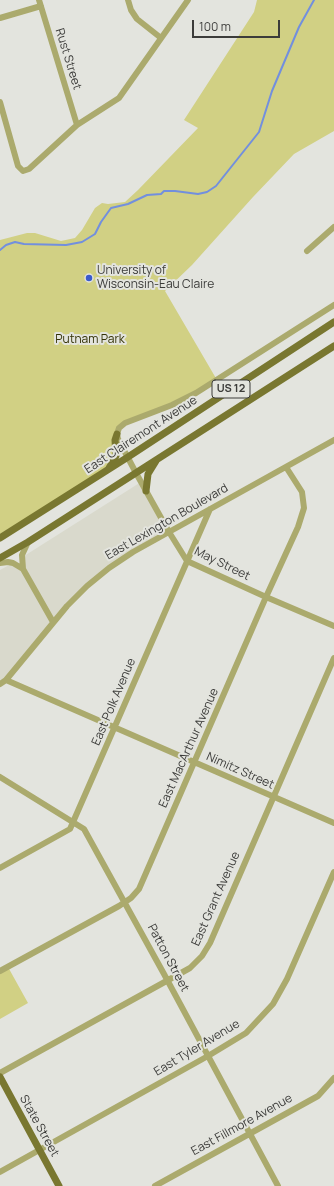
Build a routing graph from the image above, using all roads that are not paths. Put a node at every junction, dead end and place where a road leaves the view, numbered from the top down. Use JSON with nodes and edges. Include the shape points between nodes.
{"nodes":[{"id":1,"x":128,"y":0,"type":"edge"},
{"id":2,"x":188,"y":0,"type":"edge"},
{"id":3,"x":40,"y":3,"type":"edge"},
{"id":4,"x":0,"y":18,"type":"edge"},
{"id":5,"x":161,"y":38,"type":"junction"},
{"id":6,"x":0,"y":102,"type":"edge"},
{"id":7,"x":76,"y":125,"type":"junction"},
{"id":8,"x":334,"y":227,"type":"edge"},
{"id":9,"x":308,"y":251,"type":"dead end"},
{"id":10,"x":334,"y":305,"type":"edge"},
{"id":11,"x":334,"y":322,"type":"edge"},
{"id":12,"x":334,"y":346,"type":"edge"},
{"id":13,"x":117,"y":434,"type":"junction"},
{"id":14,"x":334,"y":440,"type":"edge"},
{"id":15,"x":128,"y":457,"type":"junction"},
{"id":16,"x":157,"y":459,"type":"junction"},
{"id":17,"x":286,"y":467,"type":"junction"},
{"id":18,"x":108,"y":470,"type":"junction"},
{"id":19,"x":136,"y":472,"type":"junction"},
{"id":20,"x":146,"y":491,"type":"junction"},
{"id":21,"x":210,"y":509,"type":"junction"},
{"id":22,"x":169,"y":532,"type":"junction"},
{"id":23,"x":0,"y":538,"type":"edge"},
{"id":24,"x":28,"y":542,"type":"junction"},
{"id":25,"x":0,"y":558,"type":"edge"},
{"id":26,"x":187,"y":561,"type":"junction"},
{"id":27,"x":0,"y":563,"type":"edge"},
{"id":28,"x":23,"y":569,"type":"junction"},
{"id":29,"x":266,"y":597,"type":"junction"},
{"id":30,"x":53,"y":622,"type":"junction"},
{"id":31,"x":334,"y":626,"type":"edge"},
{"id":32,"x":334,"y":658,"type":"edge"},
{"id":33,"x":6,"y":680,"type":"junction"},
{"id":34,"x":0,"y":684,"type":"edge"},
{"id":35,"x":114,"y":727,"type":"junction"},
{"id":36,"x":195,"y":763,"type":"junction"},
{"id":37,"x":0,"y":777,"type":"edge"},
{"id":38,"x":272,"y":797,"type":"junction"},
{"id":39,"x":74,"y":822,"type":"junction"},
{"id":40,"x":334,"y":823,"type":"edge"},
{"id":41,"x":0,"y":868,"type":"edge"},
{"id":42,"x":334,"y":872,"type":"edge"},
{"id":43,"x":125,"y":902,"type":"junction"},
{"id":44,"x":0,"y":971,"type":"edge"},
{"id":45,"x":167,"y":980,"type":"junction"},
{"id":46,"x":208,"y":1056,"type":"junction"},
{"id":47,"x":0,"y":1073,"type":"edge"},
{"id":48,"x":0,"y":1077,"type":"edge"},
{"id":49,"x":334,"y":1078,"type":"edge"},
{"id":50,"x":250,"y":1133,"type":"junction"},
{"id":51,"x":39,"y":1150,"type":"junction"},
{"id":52,"x":0,"y":1172,"type":"edge"},
{"id":53,"x":59,"y":1186,"type":"edge"},
{"id":54,"x":155,"y":1186,"type":"edge"},
{"id":55,"x":278,"y":1186,"type":"edge"}],
"edges":[{"from":1,"to":5,"type":"street","via":[[137,20]]},
{"from":2,"to":5,"type":"street"},
{"from":3,"to":4,"type":"street"},
{"from":3,"to":7,"type":"street","name":"Rust Street"},
{"from":5,"to":7,"type":"street","via":[[119,98]]},
{"from":6,"to":7,"type":"street","via":[[18,166],[23,172]]},
{"from":8,"to":9,"type":"street"},
{"from":10,"to":13,"type":"street","via":[[196,393],[125,423]]},
{"from":11,"to":15,"type":"main road","name":"East Clairemont Avenue","number":"US 12"},
{"from":12,"to":16,"type":"main road","number":"US 12"},
{"from":13,"to":15,"type":"street","name":"May Street"},
{"from":13,"to":18,"type":"main road","via":[[116,456]]},
{"from":14,"to":17,"type":"street","name":"East Lexington Boulevard"},
{"from":15,"to":18,"type":"main road","name":"East Clairemont Avenue","number":"US 12"},
{"from":15,"to":19,"type":"street","name":"May Street"},
{"from":16,"to":19,"type":"main road","number":"US 12"},
{"from":16,"to":20,"type":"main road","via":[[148,474]]},
{"from":17,"to":21,"type":"street","name":"East Lexington Boulevard"},
{"from":17,"to":29,"type":"street","name":"East MacArthur Avenue","via":[[302,492],[304,508]]},
{"from":18,"to":23,"type":"main road","name":"East Clairemont Avenue","number":"US 12"},
{"from":19,"to":20,"type":"street","name":"May Street"},
{"from":19,"to":24,"type":"main road","number":"US 12"},
{"from":20,"to":22,"type":"street","name":"May Street"},
{"from":21,"to":22,"type":"street","name":"East Lexington Boulevard"},
{"from":21,"to":26,"type":"street","name":"East Polk Avenue"},
{"from":22,"to":26,"type":"street","name":"May Street"},
{"from":22,"to":30,"type":"street","name":"East Lexington Boulevard","via":[[133,552],[97,577]]},
{"from":24,"to":25,"type":"main road","number":"US 12"},
{"from":24,"to":28,"type":"street","via":[[22,555]]},
{"from":26,"to":29,"type":"street","name":"May Street"},
{"from":26,"to":35,"type":"street","name":"East Polk Avenue"},
{"from":27,"to":28,"type":"street","via":[[13,563]]},
{"from":28,"to":30,"type":"street"},
{"from":29,"to":31,"type":"street","name":"May Street"},
{"from":29,"to":36,"type":"street","name":"East MacArthur Avenue"},
{"from":30,"to":33,"type":"street","name":"East Lexington Boulevard"},
{"from":32,"to":38,"type":"street","name":"East Grant Avenue"},
{"from":33,"to":34,"type":"street","name":"East Lexington Boulevard"},
{"from":33,"to":35,"type":"street","name":"Nimitz Street"},
{"from":35,"to":36,"type":"street","name":"Nimitz Street"},
{"from":35,"to":39,"type":"street","name":"East Polk Avenue"},
{"from":36,"to":38,"type":"street","name":"Nimitz Street"},
{"from":36,"to":43,"type":"street","name":"East MacArthur Avenue","via":[[138,889]]},
{"from":37,"to":39,"type":"street","name":"Patton Street"},
{"from":38,"to":40,"type":"street","name":"Nimitz Street"},
{"from":38,"to":45,"type":"street","name":"East Grant Avenue","via":[[210,943],[190,968]]},
{"from":39,"to":41,"type":"street","name":"East Polk Avenue","via":[[70,829]]},
{"from":39,"to":43,"type":"street","name":"Patton Street","via":[[84,829]]},
{"from":42,"to":46,"type":"street","name":"East Tyler Avenue","via":[[273,1004],[246,1033]]},
{"from":43,"to":44,"type":"street","name":"East MacArthur Avenue"},
{"from":43,"to":45,"type":"street","name":"Patton Street"},
{"from":45,"to":46,"type":"street","name":"Patton Street"},
{"from":45,"to":47,"type":"street","name":"East Grant Avenue"},
{"from":46,"to":50,"type":"street","name":"Patton Street"},
{"from":46,"to":51,"type":"street","name":"East Tyler Avenue"},
{"from":48,"to":51,"type":"main road","name":"State Street"},
{"from":49,"to":50,"type":"street","name":"East Fillmore Avenue","via":[[318,1096]]},
{"from":50,"to":54,"type":"street","name":"East Fillmore Avenue"},
{"from":50,"to":55,"type":"street","name":"Patton Street"},
{"from":51,"to":52,"type":"street","name":"East Tyler Avenue"},
{"from":51,"to":53,"type":"main road","name":"State Street"}]}
